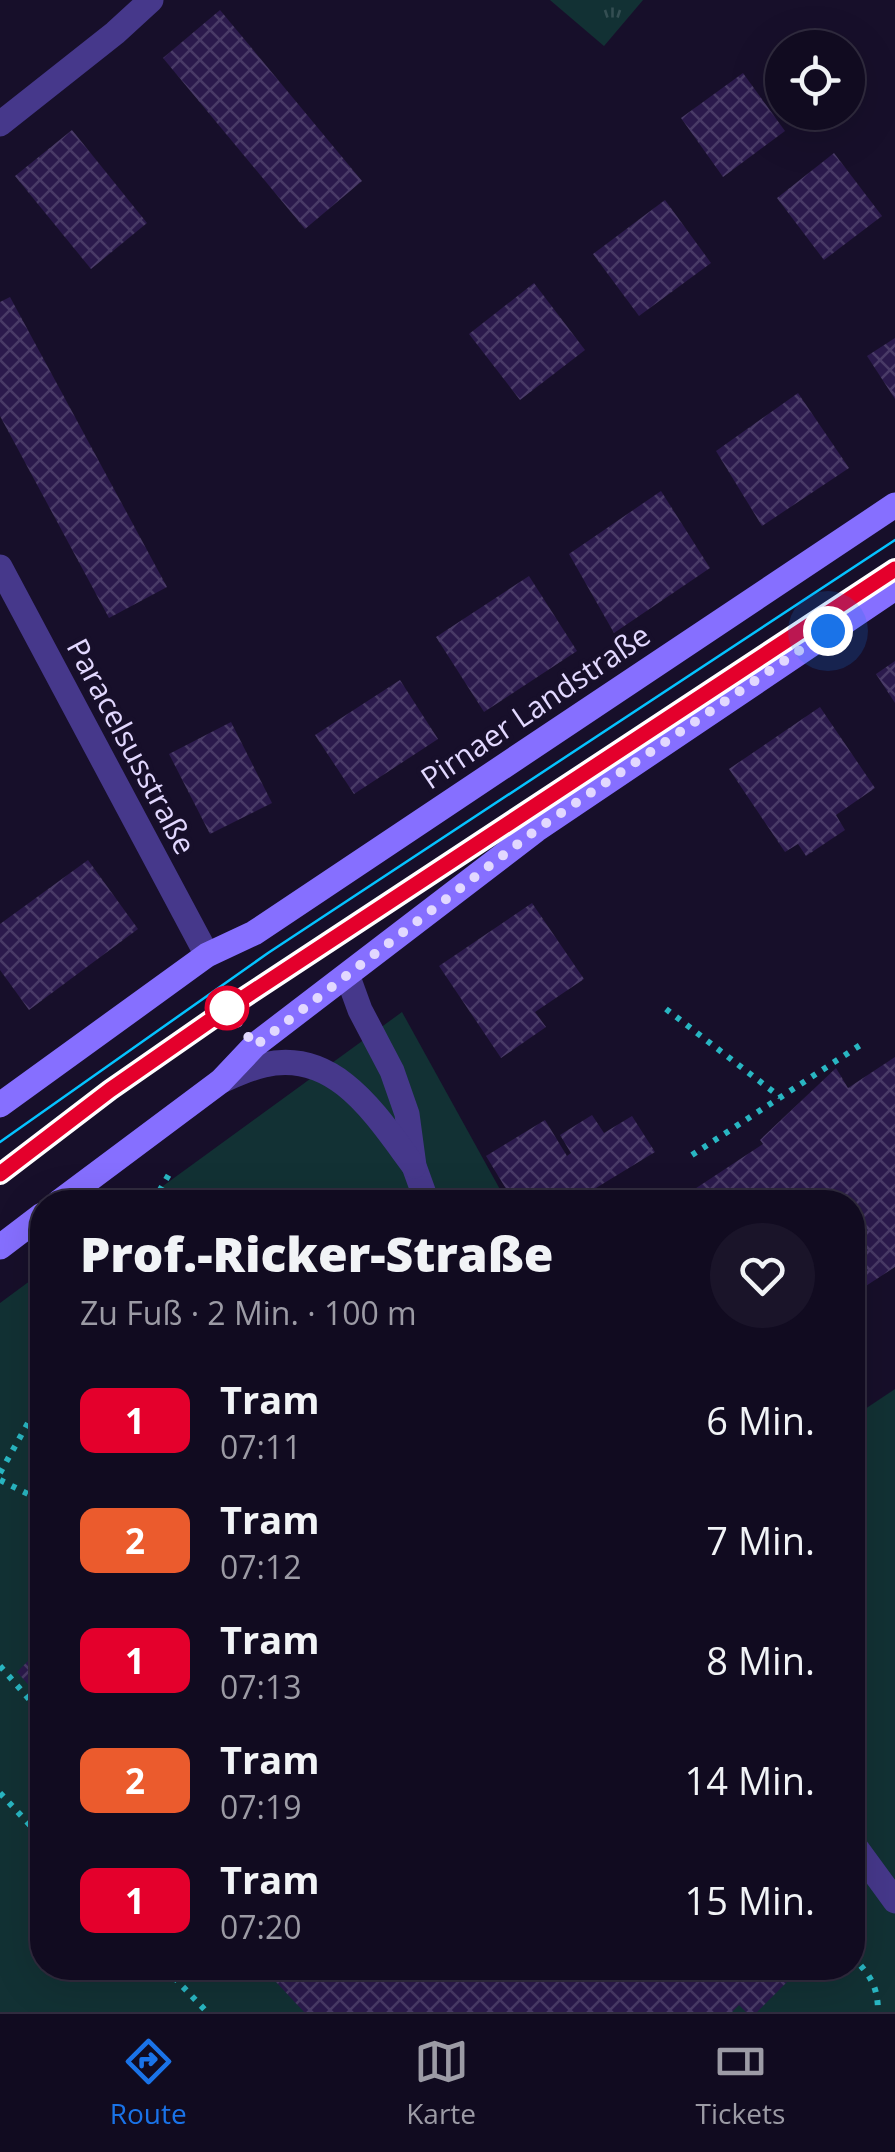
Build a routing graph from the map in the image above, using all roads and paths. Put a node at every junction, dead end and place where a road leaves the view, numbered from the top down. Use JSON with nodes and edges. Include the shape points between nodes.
{"nodes":[{"id":1,"x":150,"y":0,"type":"edge"},
{"id":2,"x":0,"y":124,"type":"edge"},
{"id":3,"x":895,"y":504,"type":"edge"},
{"id":4,"x":0,"y":567,"type":"edge"},
{"id":5,"x":895,"y":588,"type":"edge"},
{"id":6,"x":207,"y":955,"type":"junction"},
{"id":7,"x":348,"y":977,"type":"junction"},
{"id":8,"x":666,"y":1009,"type":"dead end"},
{"id":9,"x":865,"y":1042,"type":"dead end"},
{"id":10,"x":221,"y":1081,"type":"junction"},
{"id":11,"x":780,"y":1098,"type":"junction"},
{"id":12,"x":0,"y":1105,"type":"edge"},
{"id":13,"x":692,"y":1155,"type":"dead end"},
{"id":14,"x":175,"y":1163,"type":"dead end"},
{"id":15,"x":414,"y":1166,"type":"junction"},
{"id":16,"x":75,"y":1190,"type":"edge"},
{"id":17,"x":159,"y":1190,"type":"edge"},
{"id":18,"x":423,"y":1190,"type":"edge"},
{"id":19,"x":30,"y":1224,"type":"edge"},
{"id":20,"x":0,"y":1247,"type":"edge"},
{"id":21,"x":30,"y":1420,"type":"edge"},
{"id":22,"x":0,"y":1476,"type":"edge"},
{"id":23,"x":30,"y":1495,"type":"edge"},
{"id":24,"x":0,"y":1666,"type":"edge"},
{"id":25,"x":30,"y":1700,"type":"edge"},
{"id":26,"x":0,"y":1793,"type":"edge"},
{"id":27,"x":30,"y":1825,"type":"edge"},
{"id":28,"x":865,"y":1860,"type":"edge"},
{"id":29,"x":895,"y":1902,"type":"edge"},
{"id":30,"x":865,"y":1969,"type":"edge"},
{"id":31,"x":176,"y":1980,"type":"edge"},
{"id":32,"x":207,"y":2012,"type":"edge"},
{"id":33,"x":878,"y":2012,"type":"edge"}],
"edges":[{"from":1,"to":2,"type":"street"},
{"from":3,"to":6,"type":"street","name":"Pirnaer Landstraße","via":[[254,932]]},
{"from":4,"to":6,"type":"street","name":"Paracelsusstraße"},
{"from":5,"to":7,"type":"street","via":[[536,830]]},
{"from":6,"to":12,"type":"street","name":"Pirnaer Landstraße"},
{"from":7,"to":10,"type":"street","via":[[255,1046]]},
{"from":7,"to":15,"type":"street","via":[[392,1071]]},
{"from":8,"to":11,"type":"path"},
{"from":9,"to":11,"type":"path"},
{"from":10,"to":15,"type":"street","via":[[292,1061],[339,1077]]},
{"from":10,"to":16,"type":"street"},
{"from":11,"to":13,"type":"path"},
{"from":14,"to":17,"type":"path"},
{"from":15,"to":18,"type":"street"},
{"from":19,"to":20,"type":"street"},
{"from":21,"to":22,"type":"path"},
{"from":22,"to":23,"type":"path"},
{"from":24,"to":25,"type":"path"},
{"from":26,"to":27,"type":"path"},
{"from":28,"to":29,"type":"street"},
{"from":30,"to":33,"type":"path","via":[[878,1991]]},
{"from":31,"to":32,"type":"path"}]}
